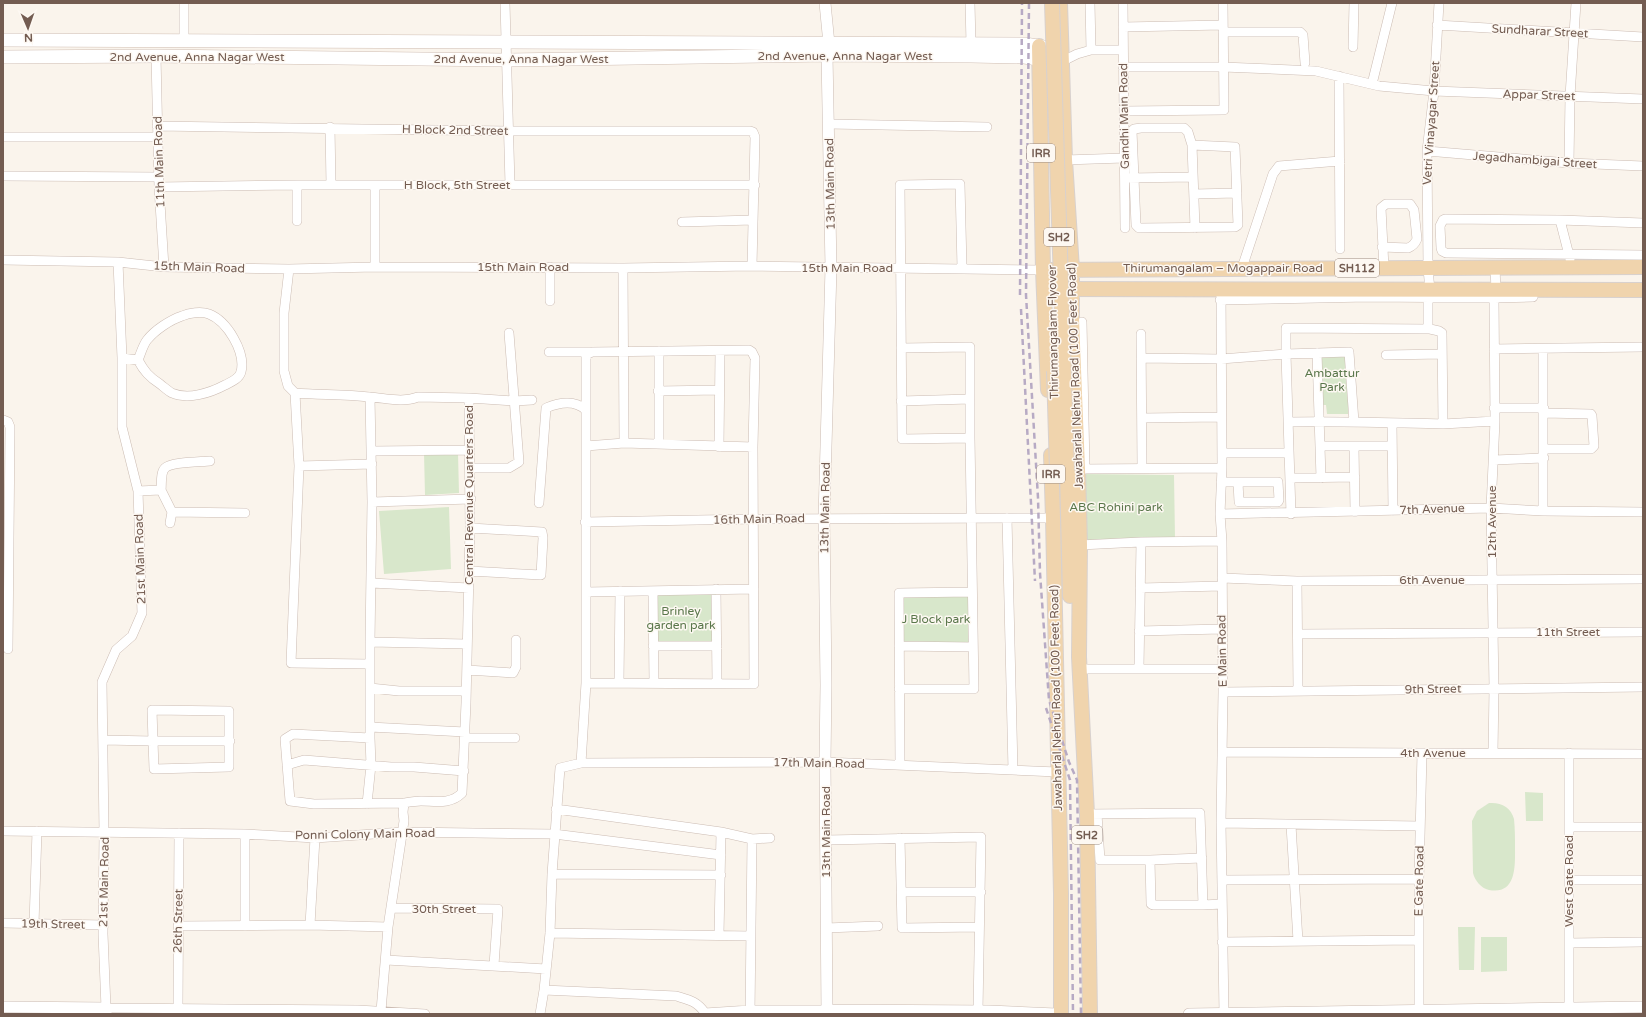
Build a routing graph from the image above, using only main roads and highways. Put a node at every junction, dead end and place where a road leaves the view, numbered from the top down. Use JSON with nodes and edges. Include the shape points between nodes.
{"nodes":[{"id":1,"x":1045,"y":3,"type":"edge"},
{"id":2,"x":1052,"y":3,"type":"edge"},
{"id":3,"x":1060,"y":3,"type":"edge"},
{"id":4,"x":3,"y":40,"type":"edge"},
{"id":5,"x":828,"y":50,"type":"junction"},
{"id":6,"x":1039,"y":53,"type":"junction"},
{"id":7,"x":3,"y":57,"type":"edge"},
{"id":8,"x":1061,"y":57,"type":"junction"},
{"id":9,"x":1643,"y":267,"type":"edge"},
{"id":10,"x":1072,"y":269,"type":"junction"},
{"id":11,"x":1043,"y":270,"type":"junction"},
{"id":12,"x":1044,"y":289,"type":"junction"},
{"id":13,"x":1072,"y":289,"type":"junction"},
{"id":14,"x":1643,"y":290,"type":"edge"},
{"id":15,"x":1046,"y":348,"type":"junction"},
{"id":16,"x":1073,"y":348,"type":"junction"},
{"id":17,"x":1072,"y":470,"type":"junction"},
{"id":18,"x":1055,"y":659,"type":"junction"},
{"id":19,"x":1079,"y":663,"type":"junction"},
{"id":20,"x":1062,"y":1014,"type":"edge"},
{"id":21,"x":1090,"y":1014,"type":"edge"}],
"edges":[{"from":1,"to":17,"type":"main road","name":"Thirumangalam Flyover","number":"SH2","bridge":true},
{"from":2,"to":17,"type":"main road","name":"Thirumangalam Flyover","number":"SH2","bridge":true},
{"from":3,"to":8,"type":"main road","name":"Jawaharlal Nehru Road (100 Feet Road)","number":"IRR"},
{"from":4,"to":5,"type":"main road","name":"2nd Avenue, Anna Nagar West","via":[[506,43]]},
{"from":5,"to":6,"type":"main road","name":"2nd Avenue, Anna Nagar West","via":[[1024,57]]},
{"from":5,"to":6,"type":"main road","name":"2nd Avenue, Anna Nagar West","via":[[1025,44]]},
{"from":5,"to":7,"type":"main road","name":"2nd Avenue, Anna Nagar West","via":[[505,60]]},
{"from":6,"to":8,"type":"main road"},
{"from":6,"to":11,"type":"main road","name":"Jawaharlal Nehru Road (100 Feet Road)","number":"IRR"},
{"from":8,"to":10,"type":"main road","name":"Jawaharlal Nehru Road (100 Feet Road)","number":"IRR"},
{"from":9,"to":10,"type":"main road","name":"Thirumangalam – Mogappair Road","number":"SH112","via":[[1570,260],[1495,267]]},
{"from":10,"to":11,"type":"main road","name":"Thirumangalam – Mogappair Road","number":"SH112"},
{"from":10,"to":13,"type":"main road","name":"Jawaharlal Nehru Road (100 Feet Road)","number":"IRR"},
{"from":11,"to":12,"type":"main road","name":"Jawaharlal Nehru Road (100 Feet Road)","number":"IRR"},
{"from":12,"to":13,"type":"main road","name":"Thirumangalam – Mogappair Road","number":"SH112"},
{"from":12,"to":15,"type":"main road","name":"Jawaharlal Nehru Road (100 Feet Road)","number":"IRR"},
{"from":13,"to":14,"type":"main road","name":"Thirumangalam – Mogappair Road","number":"SH112","via":[[1221,294],[1541,294]]},
{"from":13,"to":16,"type":"main road","name":"Jawaharlal Nehru Road (100 Feet Road)","number":"IRR"},
{"from":15,"to":16,"type":"main road"},
{"from":15,"to":18,"type":"main road","name":"Jawaharlal Nehru Road (100 Feet Road)","number":"IRR","via":[[1053,518]]},
{"from":16,"to":17,"type":"main road","name":"Jawaharlal Nehru Road (100 Feet Road)","number":"IRR"},
{"from":17,"to":18,"type":"main road","name":"Thirumangalam Flyover","number":"SH2","via":[[1061,641]]},
{"from":17,"to":19,"type":"main road","name":"Jawaharlal Nehru Road (100 Feet Road)","number":"IRR","via":[[1080,545]]},
{"from":17,"to":19,"type":"main road","name":"Thirumangalam Flyover","number":"SH2","via":[[1072,645]]},
{"from":18,"to":20,"type":"main road","name":"Jawaharlal Nehru Road (100 Feet Road)","number":"SH2"},
{"from":19,"to":21,"type":"main road","name":"Jawaharlal Nehru Road (100 Feet Road)","number":"SH2","via":[[1092,814]]}]}
